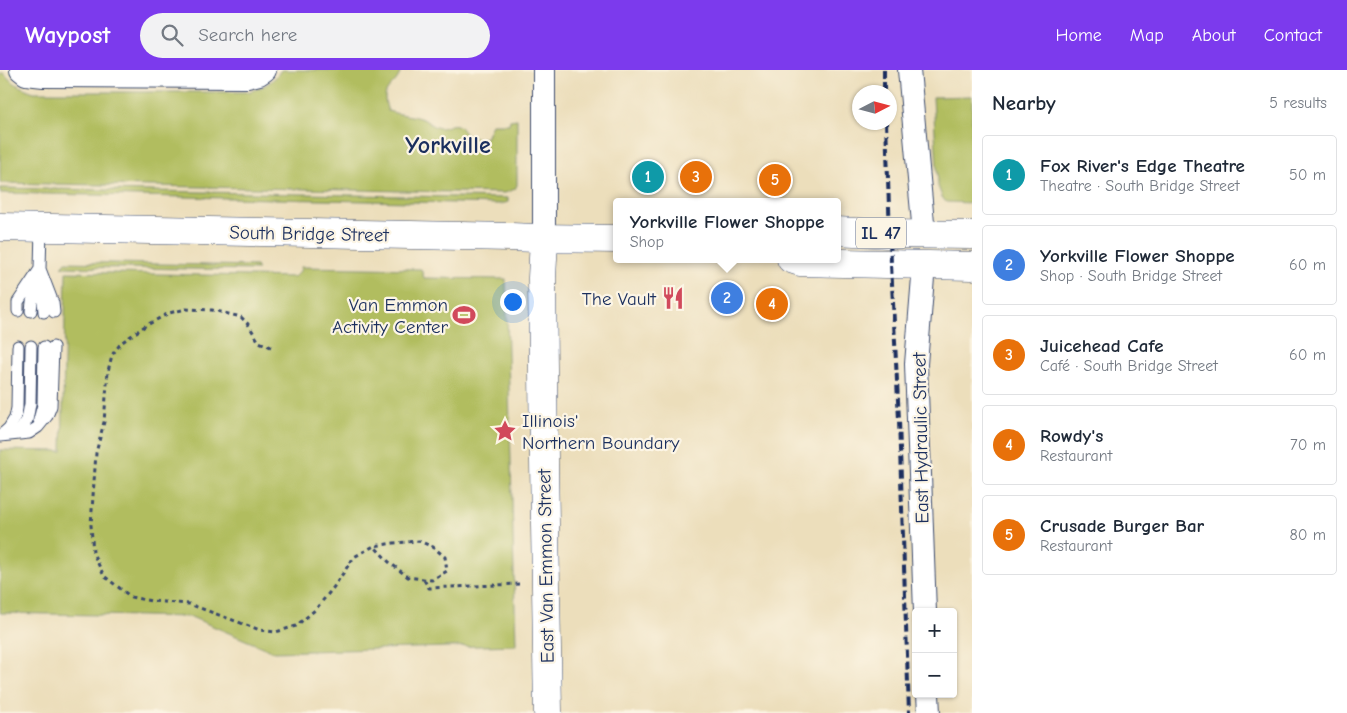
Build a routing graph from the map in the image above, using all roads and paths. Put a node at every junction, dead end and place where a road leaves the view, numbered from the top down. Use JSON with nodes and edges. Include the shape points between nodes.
{"nodes":[{"id":1,"x":21,"y":70,"type":"edge"},
{"id":2,"x":544,"y":70,"type":"edge"},
{"id":3,"x":909,"y":70,"type":"edge"},
{"id":4,"x":262,"y":72,"type":"edge"},
{"id":5,"x":0,"y":227,"type":"edge"},
{"id":6,"x":41,"y":228,"type":"junction"},
{"id":7,"x":841,"y":231,"type":"edge"},
{"id":8,"x":924,"y":234,"type":"junction"},
{"id":9,"x":972,"y":235,"type":"edge"},
{"id":10,"x":544,"y":239,"type":"junction"},
{"id":11,"x":613,"y":239,"type":"edge"},
{"id":12,"x":841,"y":263,"type":"edge"},
{"id":13,"x":924,"y":265,"type":"junction"},
{"id":14,"x":972,"y":266,"type":"edge"},
{"id":15,"x":40,"y":269,"type":"junction"},
{"id":16,"x":18,"y":311,"type":"dead end"},
{"id":17,"x":31,"y":311,"type":"dead end"},
{"id":18,"x":49,"y":312,"type":"dead end"},
{"id":19,"x":18,"y":346,"type":"dead end"},
{"id":20,"x":31,"y":346,"type":"dead end"},
{"id":21,"x":48,"y":347,"type":"dead end"},
{"id":22,"x":272,"y":347,"type":"dead end"},
{"id":23,"x":18,"y":434,"type":"junction"},
{"id":24,"x":0,"y":436,"type":"edge"},
{"id":25,"x":374,"y":546,"type":"junction"},
{"id":26,"x":424,"y":579,"type":"junction"},
{"id":27,"x":518,"y":584,"type":"dead end"},
{"id":28,"x":925,"y":608,"type":"edge"},
{"id":29,"x":928,"y":698,"type":"edge"},
{"id":30,"x":548,"y":713,"type":"edge"},
{"id":31,"x":929,"y":713,"type":"edge"}],
"edges":[{"from":1,"to":4,"type":"street","via":[[26,74],[44,76],[247,76]]},
{"from":2,"to":10,"type":"street"},
{"from":3,"to":8,"type":"street"},
{"from":5,"to":6,"type":"main road","name":"South Bridge Street"},
{"from":6,"to":10,"type":"main road","name":"South Bridge Street"},
{"from":6,"to":15,"type":"lane"},
{"from":7,"to":8,"type":"main road","number":"IL 47"},
{"from":8,"to":9,"type":"main road","number":"IL 47"},
{"from":10,"to":11,"type":"main road","name":"South Bridge Street"},
{"from":10,"to":30,"type":"main road","name":"East Van Emmon Street"},
{"from":12,"to":13,"type":"main road"},
{"from":13,"to":14,"type":"main road"},
{"from":13,"to":28,"type":"street","name":"East Hydraulic Street","via":[[916,364]]},
{"from":15,"to":16,"type":"lane","via":[[18,302]]},
{"from":15,"to":17,"type":"lane"},
{"from":15,"to":18,"type":"lane","via":[[53,303]]},
{"from":19,"to":24,"type":"lane","via":[[15,418]]},
{"from":20,"to":23,"type":"lane","via":[[30,404],[27,420]]},
{"from":21,"to":23,"type":"lane","via":[[51,406],[38,427],[30,433]]},
{"from":22,"to":25,"type":"path","via":[[259,342],[241,317],[212,310],[186,309],[169,313],[145,326],[121,343],[112,355],[104,422],[96,453],[91,525],[93,553],[104,576],[131,597],[189,604],[260,630],[276,632],[296,626],[315,610],[354,557]]},
{"from":23,"to":24,"type":"lane"},
{"from":25,"to":26,"type":"path","via":[[408,577]]},
{"from":25,"to":26,"type":"path","via":[[419,541],[433,547],[445,557],[447,571],[432,580]]},
{"from":26,"to":27,"type":"path","via":[[429,588]]},
{"from":29,"to":31,"type":"street"}]}
